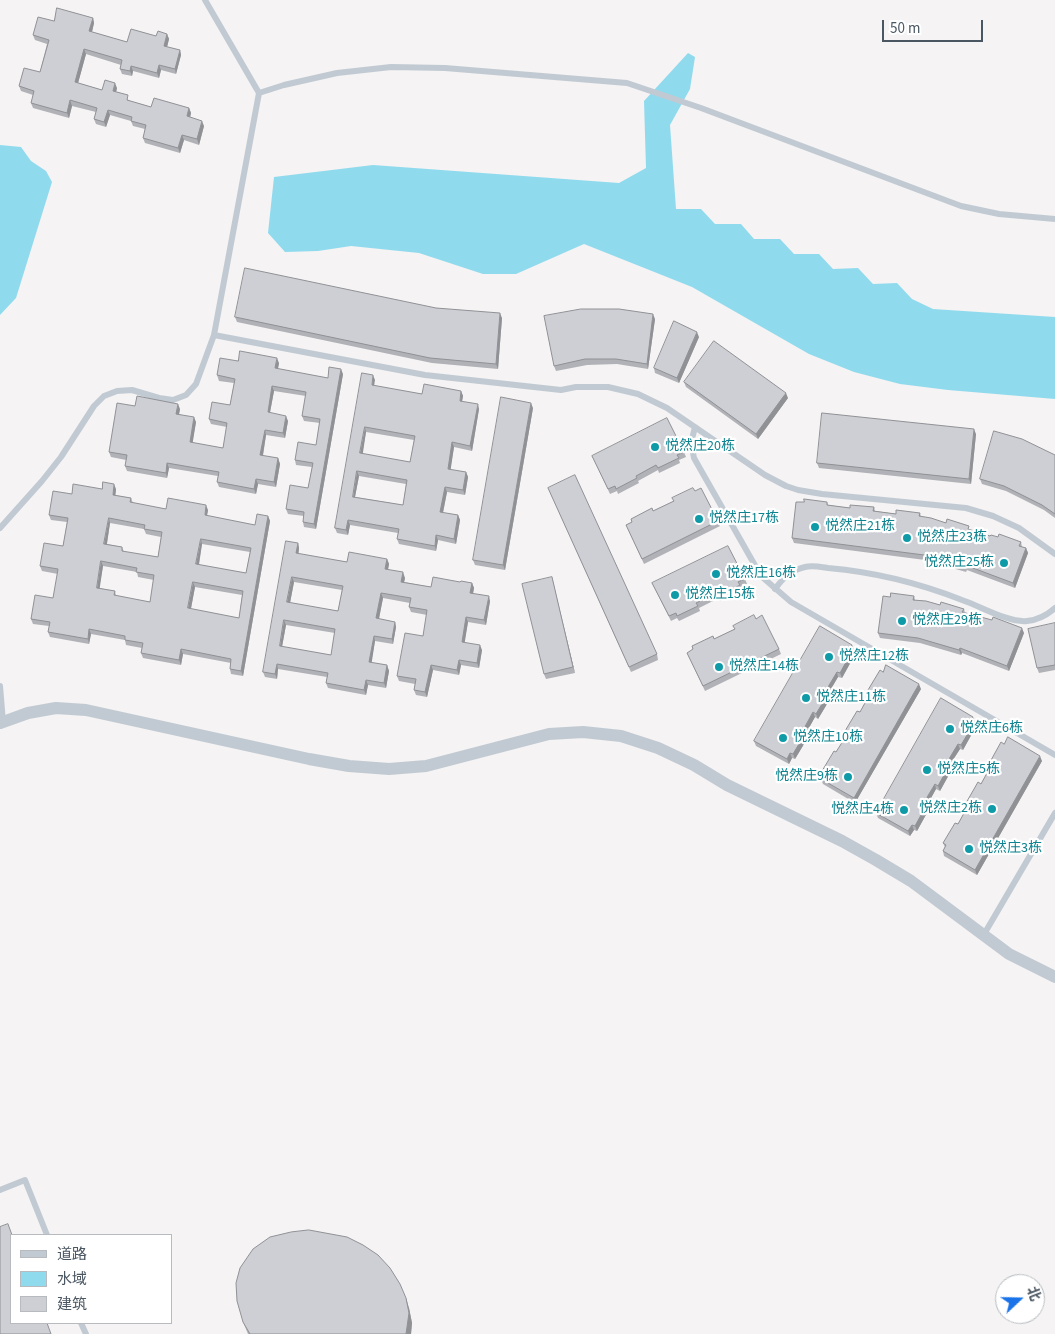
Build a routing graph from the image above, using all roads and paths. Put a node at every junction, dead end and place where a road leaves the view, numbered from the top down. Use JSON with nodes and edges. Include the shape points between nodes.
{"nodes":[{"id":1,"x":205,"y":0,"type":"edge"},
{"id":2,"x":259,"y":93,"type":"junction"},
{"id":3,"x":1055,"y":219,"type":"edge"},
{"id":4,"x":214,"y":335,"type":"junction"},
{"id":5,"x":695,"y":427,"type":"junction"},
{"id":6,"x":0,"y":528,"type":"edge"},
{"id":7,"x":1055,"y":554,"type":"edge"},
{"id":8,"x":775,"y":589,"type":"junction"},
{"id":9,"x":1055,"y":608,"type":"edge"},
{"id":10,"x":0,"y":686,"type":"edge"},
{"id":11,"x":2,"y":722,"type":"edge"},
{"id":12,"x":1055,"y":755,"type":"edge"},
{"id":13,"x":1055,"y":813,"type":"edge"},
{"id":14,"x":983,"y":936,"type":"junction"},
{"id":15,"x":1055,"y":977,"type":"edge"},
{"id":16,"x":0,"y":1190,"type":"edge"},
{"id":17,"x":46,"y":1234,"type":"edge"}],
"edges":[{"from":1,"to":2,"type":"lane"},
{"from":2,"to":3,"type":"lane","via":[[337,73],[390,68],[445,68],[627,83],[961,206],[999,214]]},
{"from":2,"to":4,"type":"lane"},
{"from":4,"to":5,"type":"lane","via":[[426,375],[561,390],[608,387],[653,400]]},
{"from":4,"to":6,"type":"lane","via":[[196,384],[186,395],[174,400],[132,390],[104,396],[61,457]]},
{"from":5,"to":7,"type":"lane","via":[[786,486],[822,494],[966,508],[1019,528]]},
{"from":5,"to":8,"type":"lane","via":[[691,443],[694,458],[761,576]]},
{"from":8,"to":9,"type":"lane","via":[[794,570],[807,566],[895,579],[952,595],[1006,618],[1027,621],[1047,615]]},
{"from":8,"to":12,"type":"lane","via":[[791,602]]},
{"from":10,"to":11,"type":"lane"},
{"from":11,"to":14,"type":"street","via":[[56,708],[86,710],[309,759],[389,769],[426,766],[549,734],[583,732],[621,736],[658,748],[842,841],[912,881]]},
{"from":13,"to":14,"type":"lane"},
{"from":14,"to":15,"type":"street","via":[[1009,954]]},
{"from":16,"to":17,"type":"lane","via":[[25,1180]]}]}
